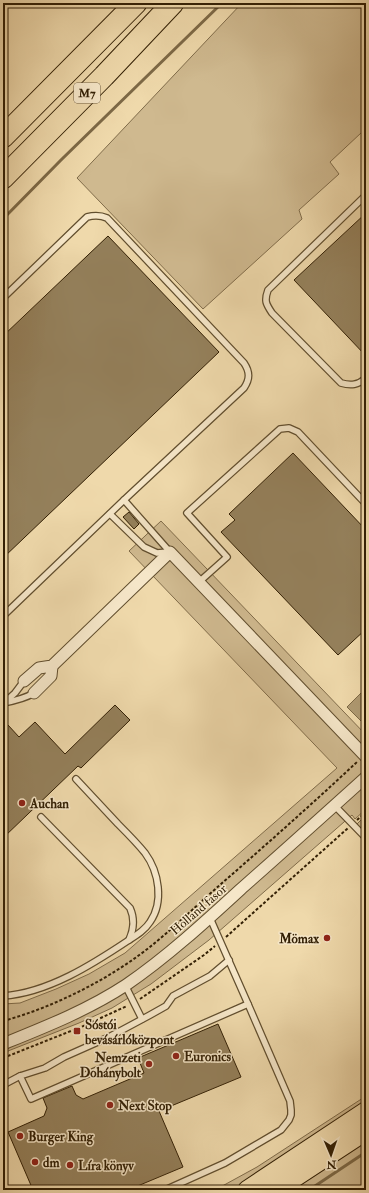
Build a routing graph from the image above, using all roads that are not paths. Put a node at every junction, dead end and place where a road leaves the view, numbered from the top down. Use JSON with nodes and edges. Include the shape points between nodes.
{"nodes":[{"id":1,"x":136,"y":3,"type":"edge"},
{"id":2,"x":173,"y":3,"type":"edge"},
{"id":3,"x":3,"y":136,"type":"edge"},
{"id":4,"x":3,"y":178,"type":"edge"},
{"id":5,"x":366,"y":195,"type":"edge"},
{"id":6,"x":3,"y":298,"type":"edge"},
{"id":7,"x":366,"y":378,"type":"edge"},
{"id":8,"x":124,"y":500,"type":"junction"},
{"id":9,"x":366,"y":504,"type":"edge"},
{"id":10,"x":110,"y":514,"type":"junction"},
{"id":11,"x":170,"y":552,"type":"junction"},
{"id":12,"x":199,"y":582,"type":"junction"},
{"id":13,"x":3,"y":616,"type":"edge"},
{"id":14,"x":52,"y":666,"type":"junction"},
{"id":15,"x":24,"y":681,"type":"joint"},
{"id":16,"x":34,"y":693,"type":"joint"},
{"id":17,"x":3,"y":703,"type":"edge"},
{"id":18,"x":365,"y":757,"type":"edge"},
{"id":19,"x":366,"y":777,"type":"edge"},
{"id":20,"x":76,"y":779,"type":"dead end"},
{"id":21,"x":334,"y":805,"type":"junction"},
{"id":22,"x":41,"y":817,"type":"dead end"},
{"id":23,"x":365,"y":835,"type":"edge"},
{"id":24,"x":210,"y":918,"type":"junction"},
{"id":25,"x":129,"y":940,"type":"junction"},
{"id":26,"x":229,"y":960,"type":"junction"},
{"id":27,"x":125,"y":986,"type":"junction"},
{"id":28,"x":3,"y":996,"type":"edge"},
{"id":29,"x":248,"y":1004,"type":"junction"},
{"id":30,"x":142,"y":1020,"type":"junction"},
{"id":31,"x":28,"y":1034,"type":"junction"},
{"id":32,"x":3,"y":1036,"type":"edge"},
{"id":33,"x":3,"y":1044,"type":"edge"},
{"id":34,"x":20,"y":1076,"type":"junction"},
{"id":35,"x":3,"y":1085,"type":"edge"},
{"id":36,"x":366,"y":1111,"type":"edge"},
{"id":37,"x":366,"y":1130,"type":"edge"},
{"id":38,"x":165,"y":1190,"type":"edge"},
{"id":39,"x":247,"y":1190,"type":"edge"},
{"id":40,"x":276,"y":1190,"type":"edge"}],
"edges":[{"from":1,"to":3,"type":"highway","number":"M7"},
{"from":2,"to":4,"type":"highway","number":"M7"},
{"from":5,"to":7,"type":"lane","via":[[268,290],[266,304],[341,382],[355,384]]},
{"from":6,"to":8,"type":"lane","via":[[87,217],[101,216],[107,218],[247,367],[249,378],[244,388]]},
{"from":8,"to":10,"type":"lane"},
{"from":8,"to":11,"type":"lane"},
{"from":9,"to":12,"type":"lane","via":[[298,432],[289,428],[280,429],[186,513],[227,557]]},
{"from":10,"to":11,"type":"lane","via":[[144,547],[157,552]]},
{"from":10,"to":13,"type":"lane"},
{"from":11,"to":12,"type":"street"},
{"from":11,"to":14,"type":"street"},
{"from":12,"to":18,"type":"street"},
{"from":14,"to":15,"type":"street","via":[[39,668]]},
{"from":14,"to":16,"type":"street","via":[[51,676]]},
{"from":15,"to":17,"type":"lane"},
{"from":16,"to":17,"type":"lane","via":[[19,700]]},
{"from":19,"to":21,"type":"street","name":"Holland fasor"},
{"from":20,"to":25,"type":"lane","via":[[145,853],[155,871],[158,890],[155,912],[150,923]]},
{"from":21,"to":23,"type":"lane"},
{"from":21,"to":24,"type":"street","name":"Holland fasor"},
{"from":22,"to":25,"type":"lane","via":[[130,908],[134,920]]},
{"from":24,"to":26,"type":"lane"},
{"from":24,"to":27,"type":"street","name":"Holland fasor"},
{"from":25,"to":28,"type":"lane","via":[[66,977],[27,993]]},
{"from":26,"to":29,"type":"lane"},
{"from":26,"to":30,"type":"lane","via":[[210,976],[173,996],[166,1006]]},
{"from":27,"to":30,"type":"lane"},
{"from":27,"to":31,"type":"street","name":"Holland fasor","via":[[83,1010]]},
{"from":29,"to":34,"type":"lane","via":[[31,1099]]},
{"from":29,"to":38,"type":"lane","via":[[290,1101],[289,1120],[281,1130],[238,1156]]},
{"from":30,"to":34,"type":"lane","via":[[45,1068]]},
{"from":31,"to":32,"type":"street","name":"Holland fasor"},
{"from":31,"to":33,"type":"street","name":"Holland fasor"},
{"from":34,"to":35,"type":"lane"},
{"from":36,"to":39,"type":"main road"},
{"from":37,"to":40,"type":"main road"}]}
